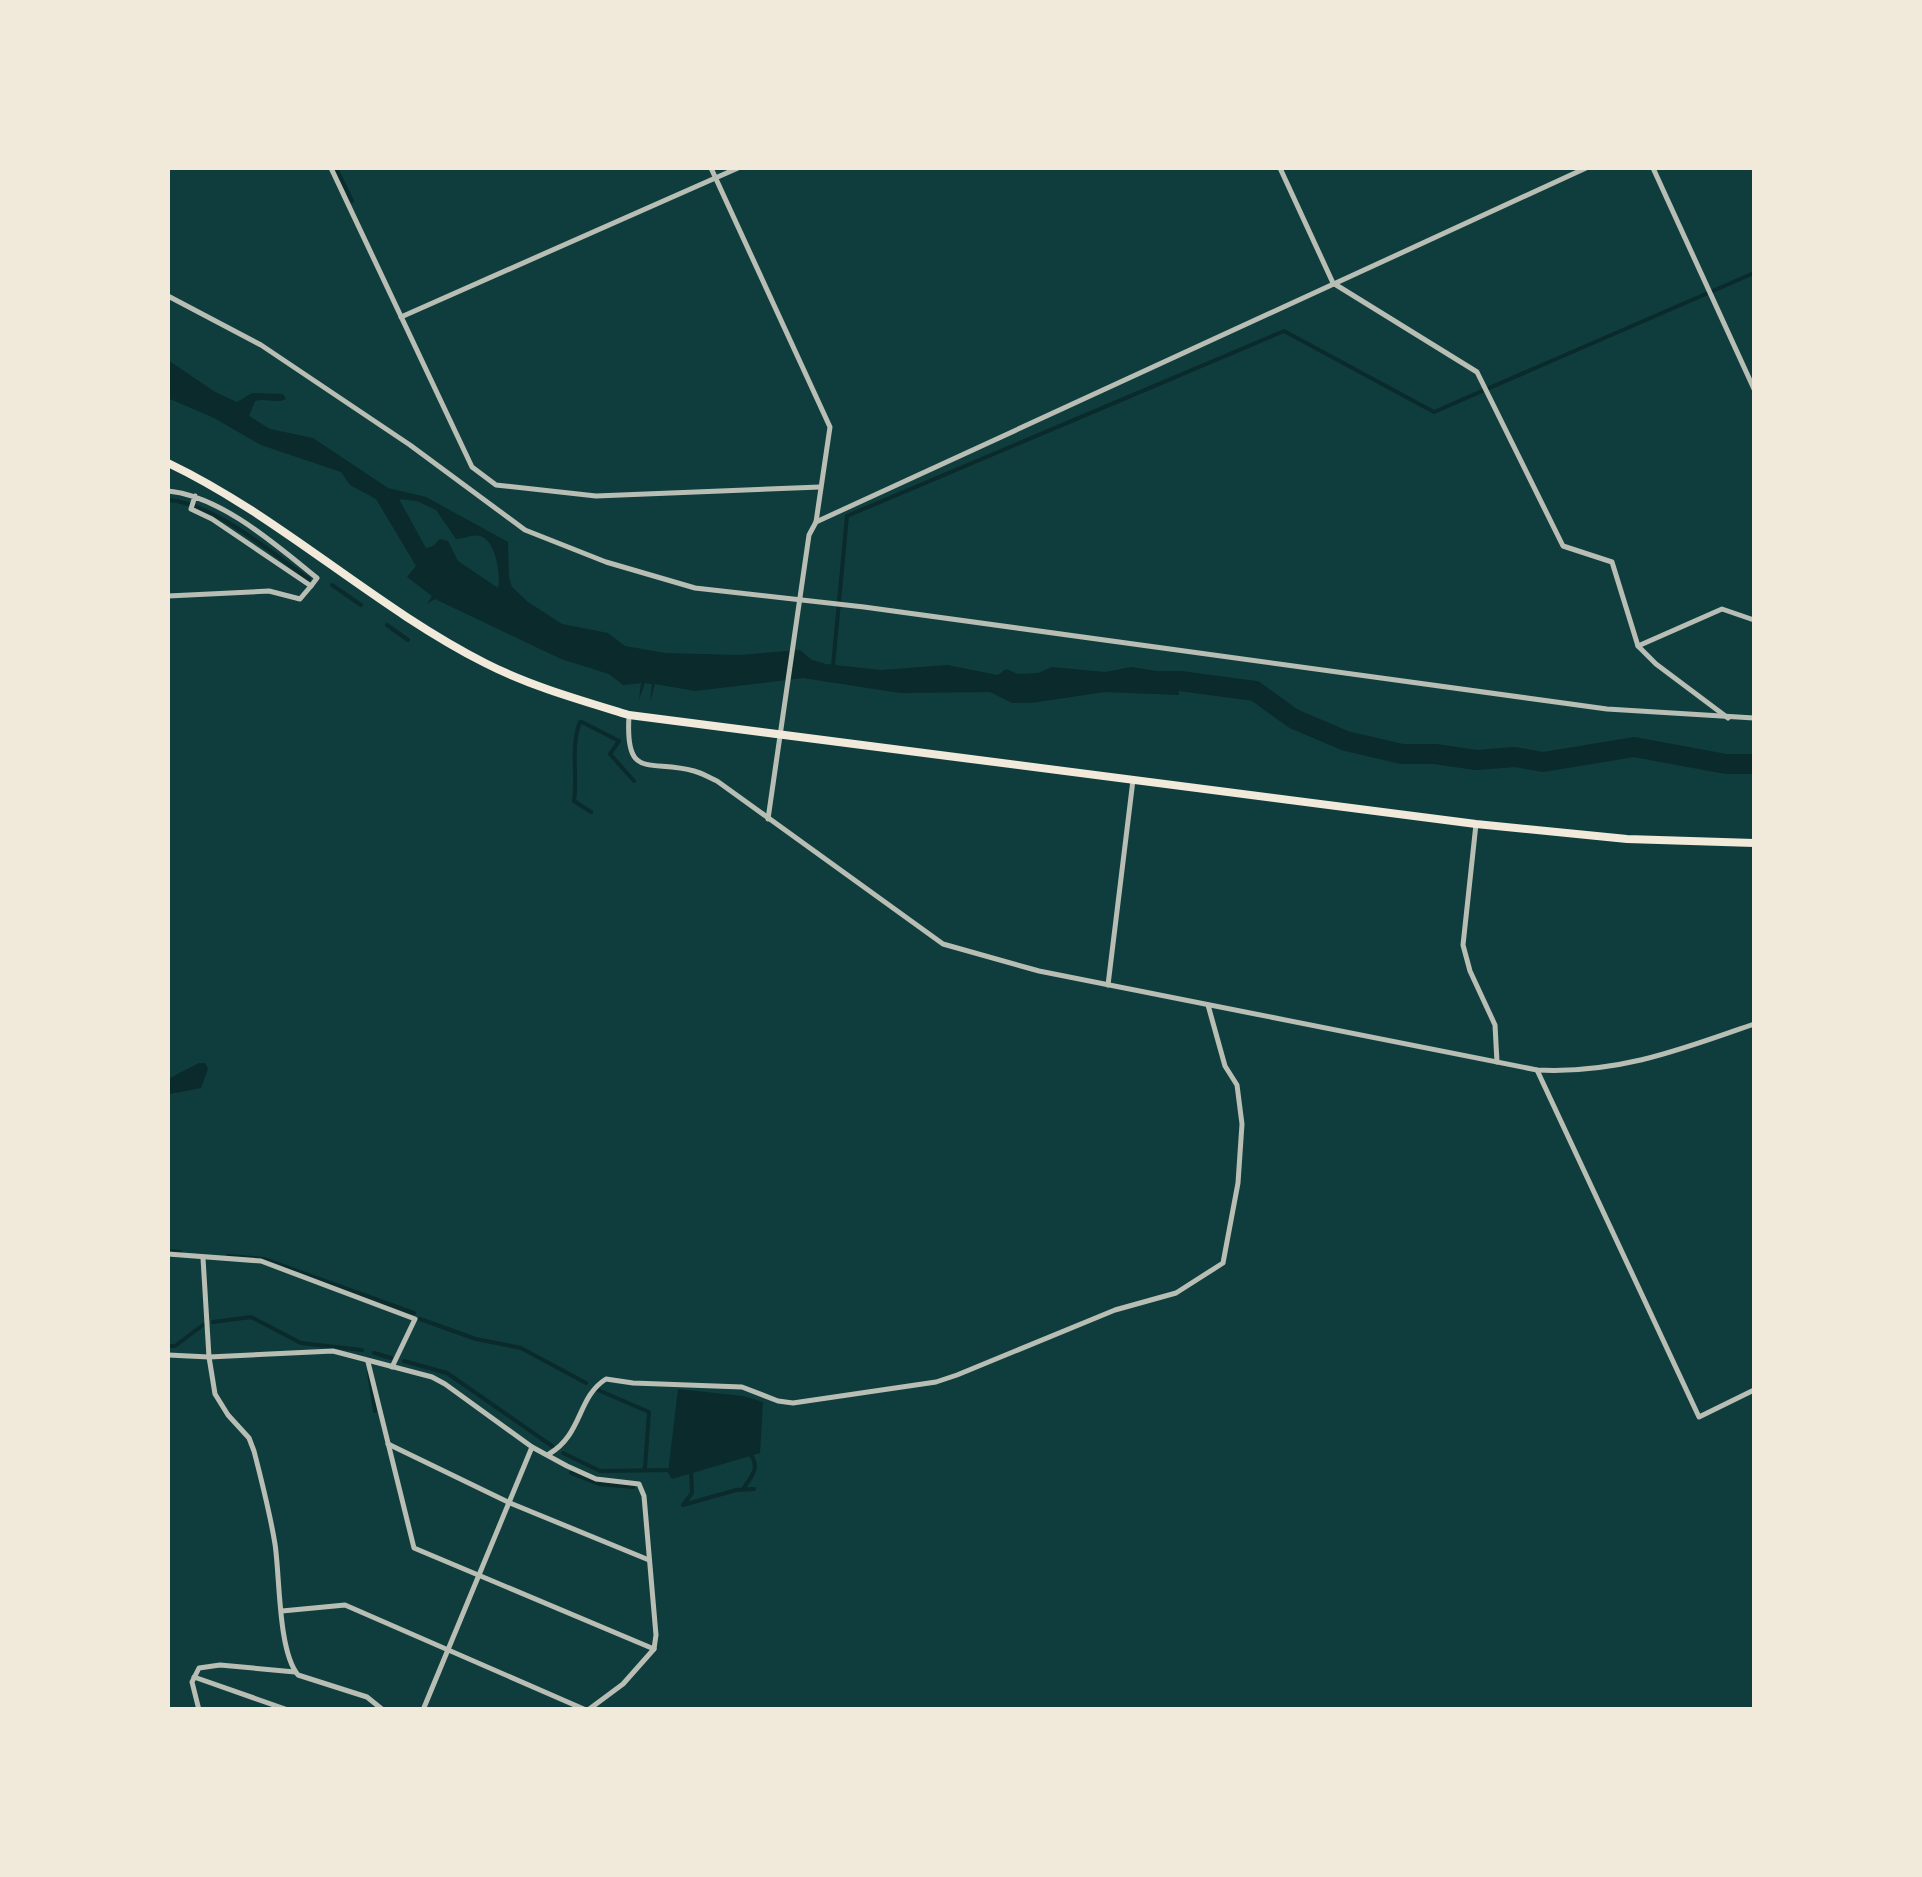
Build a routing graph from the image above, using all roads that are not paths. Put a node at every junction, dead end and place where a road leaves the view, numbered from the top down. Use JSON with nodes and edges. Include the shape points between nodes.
{"nodes":[{"id":1,"x":332,"y":168,"type":"edge"},
{"id":2,"x":711,"y":168,"type":"edge"},
{"id":3,"x":738,"y":168,"type":"edge"},
{"id":4,"x":1280,"y":168,"type":"edge"},
{"id":5,"x":1586,"y":168,"type":"edge"},
{"id":6,"x":1653,"y":168,"type":"edge"},
{"id":7,"x":716,"y":178,"type":"junction"},
{"id":8,"x":1334,"y":283,"type":"junction"},
{"id":9,"x":168,"y":296,"type":"edge"},
{"id":10,"x":400,"y":317,"type":"junction"},
{"id":11,"x":1754,"y":389,"type":"edge"},
{"id":12,"x":168,"y":463,"type":"edge"},
{"id":13,"x":820,"y":487,"type":"junction"},
{"id":14,"x":168,"y":491,"type":"edge"},
{"id":15,"x":193,"y":501,"type":"junction"},
{"id":16,"x":816,"y":522,"type":"junction"},
{"id":17,"x":310,"y":586,"type":"junction"},
{"id":18,"x":168,"y":596,"type":"edge"},
{"id":19,"x":800,"y":600,"type":"junction"},
{"id":20,"x":1754,"y":620,"type":"edge"},
{"id":21,"x":1638,"y":646,"type":"junction"},
{"id":22,"x":628,"y":715,"type":"junction"},
{"id":23,"x":1754,"y":718,"type":"edge"},
{"id":24,"x":1729,"y":719,"type":"junction"},
{"id":25,"x":780,"y":736,"type":"junction"},
{"id":26,"x":1133,"y":780,"type":"junction"},
{"id":27,"x":768,"y":819,"type":"junction"},
{"id":28,"x":1476,"y":824,"type":"junction"},
{"id":29,"x":1754,"y":843,"type":"edge"},
{"id":30,"x":1108,"y":985,"type":"junction"},
{"id":31,"x":1208,"y":1005,"type":"junction"},
{"id":32,"x":1754,"y":1024,"type":"edge"},
{"id":33,"x":1497,"y":1062,"type":"junction"},
{"id":34,"x":1537,"y":1070,"type":"junction"},
{"id":35,"x":168,"y":1254,"type":"edge"},
{"id":36,"x":203,"y":1258,"type":"junction"},
{"id":37,"x":168,"y":1355,"type":"edge"},
{"id":38,"x":209,"y":1357,"type":"junction"},
{"id":39,"x":368,"y":1362,"type":"junction"},
{"id":40,"x":391,"y":1368,"type":"junction"},
{"id":41,"x":1754,"y":1390,"type":"edge"},
{"id":42,"x":388,"y":1444,"type":"junction"},
{"id":43,"x":532,"y":1446,"type":"junction"},
{"id":44,"x":550,"y":1454,"type":"junction"},
{"id":45,"x":510,"y":1504,"type":"junction"},
{"id":46,"x":649,"y":1560,"type":"junction"},
{"id":47,"x":478,"y":1576,"type":"junction"},
{"id":48,"x":281,"y":1611,"type":"junction"},
{"id":49,"x":654,"y":1649,"type":"junction"},
{"id":50,"x":449,"y":1651,"type":"junction"},
{"id":51,"x":296,"y":1672,"type":"junction"},
{"id":52,"x":194,"y":1677,"type":"junction"},
{"id":53,"x":199,"y":1710,"type":"edge"},
{"id":54,"x":288,"y":1710,"type":"edge"},
{"id":55,"x":384,"y":1710,"type":"edge"},
{"id":56,"x":423,"y":1710,"type":"edge"},
{"id":57,"x":587,"y":1710,"type":"edge"}],
"edges":[{"from":1,"to":10,"type":"street"},
{"from":2,"to":7,"type":"street"},
{"from":3,"to":7,"type":"street"},
{"from":4,"to":8,"type":"street"},
{"from":5,"to":8,"type":"street"},
{"from":6,"to":11,"type":"street"},
{"from":7,"to":10,"type":"street"},
{"from":7,"to":13,"type":"street","via":[[830,427]]},
{"from":8,"to":16,"type":"street"},
{"from":8,"to":21,"type":"street","via":[[1477,372],[1564,546],[1612,562]]},
{"from":9,"to":19,"type":"street","via":[[261,345],[525,530],[695,588]]},
{"from":10,"to":13,"type":"street","via":[[472,467],[496,485],[596,496]]},
{"from":12,"to":22,"type":"main road","via":[[227,493],[485,663]]},
{"from":13,"to":16,"type":"street"},
{"from":14,"to":15,"type":"street"},
{"from":15,"to":17,"type":"street","via":[[192,510]]},
{"from":15,"to":17,"type":"street","via":[[263,534],[316,578]]},
{"from":16,"to":19,"type":"street"},
{"from":17,"to":18,"type":"street","via":[[300,599],[269,591]]},
{"from":19,"to":24,"type":"street","via":[[1607,709]]},
{"from":19,"to":25,"type":"street"},
{"from":20,"to":21,"type":"street","via":[[1722,609]]},
{"from":21,"to":24,"type":"street"},
{"from":22,"to":25,"type":"main road"},
{"from":22,"to":27,"type":"street","via":[[627,743],[644,765],[717,781]]},
{"from":23,"to":24,"type":"street"},
{"from":25,"to":26,"type":"main road"},
{"from":25,"to":27,"type":"street"},
{"from":26,"to":28,"type":"main road"},
{"from":26,"to":30,"type":"street"},
{"from":27,"to":30,"type":"street","via":[[943,944]]},
{"from":28,"to":29,"type":"main road","via":[[1627,840]]},
{"from":28,"to":33,"type":"street","via":[[1463,945],[1494,1025]]},
{"from":30,"to":31,"type":"street"},
{"from":31,"to":33,"type":"street"},
{"from":31,"to":44,"type":"street","via":[[1237,1086],[1242,1124],[1223,1264],[1176,1293],[1115,1310],[936,1382],[793,1403],[742,1387],[606,1379],[593,1390],[566,1444]]},
{"from":32,"to":34,"type":"street","via":[[1642,1062]]},
{"from":33,"to":34,"type":"street"},
{"from":34,"to":41,"type":"street","via":[[1699,1417]]},
{"from":35,"to":36,"type":"street"},
{"from":36,"to":38,"type":"street"},
{"from":36,"to":40,"type":"street","via":[[261,1261],[415,1318]]},
{"from":37,"to":38,"type":"street"},
{"from":38,"to":39,"type":"street","via":[[333,1351]]},
{"from":38,"to":48,"type":"street","via":[[215,1394],[254,1451],[271,1521]]},
{"from":39,"to":40,"type":"street"},
{"from":39,"to":42,"type":"street"},
{"from":40,"to":43,"type":"street","via":[[445,1384]]},
{"from":42,"to":45,"type":"street"},
{"from":42,"to":47,"type":"street","via":[[414,1548]]},
{"from":43,"to":44,"type":"street"},
{"from":43,"to":45,"type":"street"},
{"from":44,"to":46,"type":"street","via":[[596,1479],[640,1484]]},
{"from":45,"to":46,"type":"street"},
{"from":45,"to":47,"type":"street"},
{"from":46,"to":49,"type":"street"},
{"from":47,"to":49,"type":"street"},
{"from":47,"to":50,"type":"street"},
{"from":48,"to":50,"type":"street","via":[[345,1604]]},
{"from":48,"to":51,"type":"street"},
{"from":49,"to":57,"type":"street"},
{"from":50,"to":56,"type":"street"},
{"from":50,"to":57,"type":"street"},
{"from":51,"to":52,"type":"street","via":[[220,1665],[199,1668]]},
{"from":51,"to":55,"type":"street","via":[[367,1697]]},
{"from":52,"to":53,"type":"street"},
{"from":52,"to":54,"type":"street"}]}
